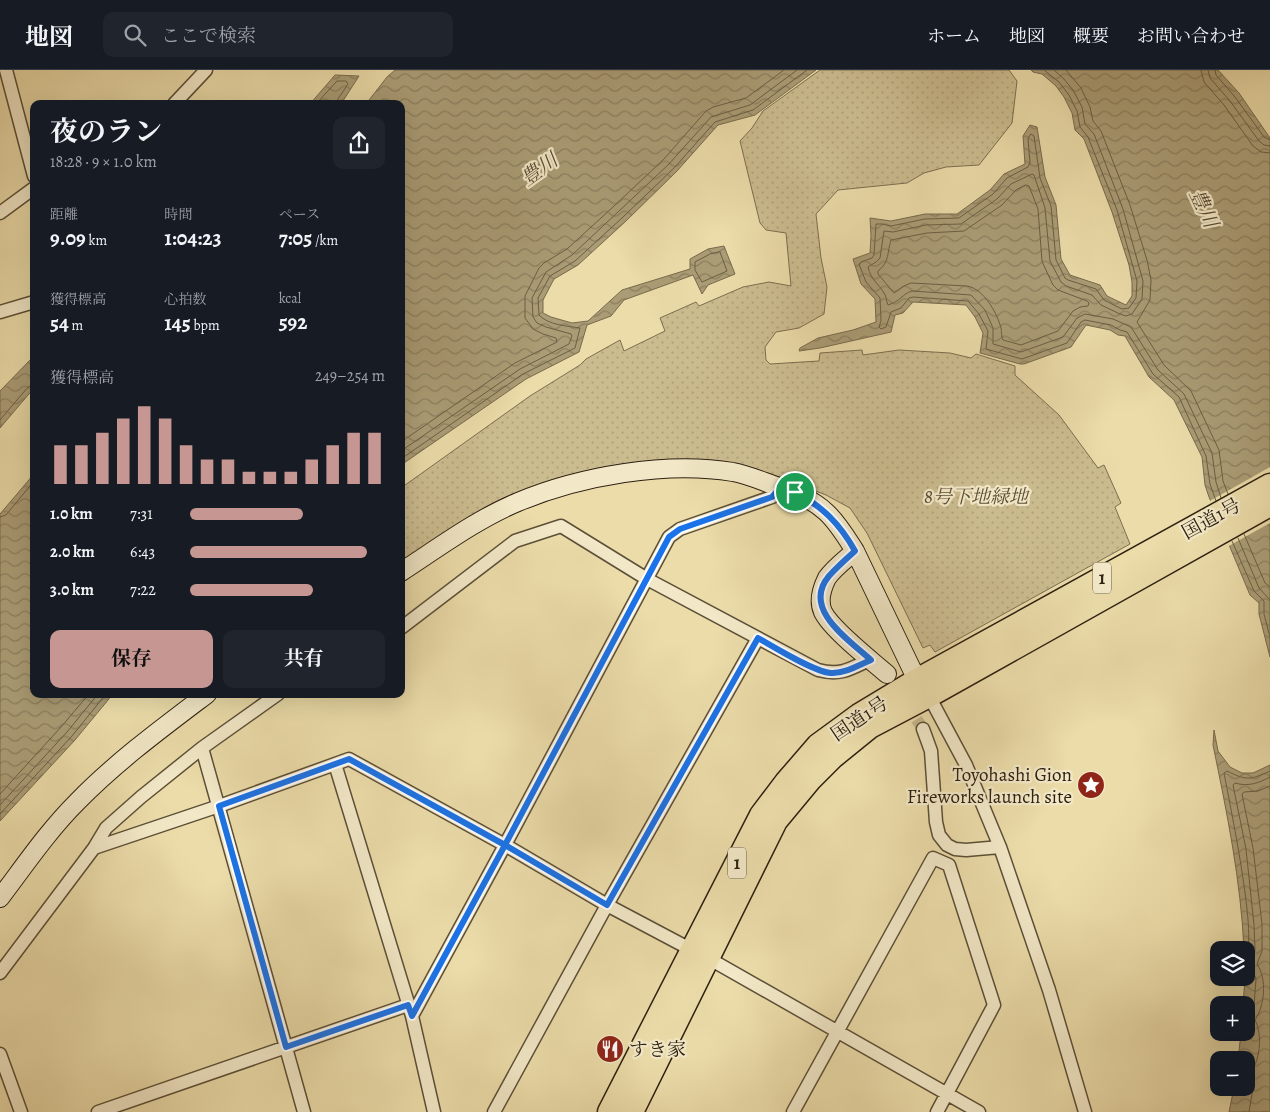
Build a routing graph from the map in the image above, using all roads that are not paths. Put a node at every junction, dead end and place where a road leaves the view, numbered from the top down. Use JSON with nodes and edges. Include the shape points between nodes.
{"nodes":[{"id":1,"x":6,"y":70,"type":"edge"},
{"id":2,"x":206,"y":70,"type":"edge"},
{"id":3,"x":178,"y":100,"type":"edge"},
{"id":4,"x":30,"y":161,"type":"edge"},
{"id":5,"x":30,"y":191,"type":"edge"},
{"id":6,"x":0,"y":214,"type":"edge"},
{"id":7,"x":30,"y":303,"type":"edge"},
{"id":8,"x":0,"y":312,"type":"edge"},
{"id":9,"x":1270,"y":485,"type":"edge"},
{"id":10,"x":780,"y":488,"type":"junction"},
{"id":11,"x":1270,"y":505,"type":"edge"},
{"id":12,"x":855,"y":551,"type":"junction"},
{"id":13,"x":405,"y":569,"type":"edge"},
{"id":14,"x":647,"y":579,"type":"junction"},
{"id":15,"x":405,"y":625,"type":"edge"},
{"id":16,"x":758,"y":638,"type":"junction"},
{"id":17,"x":871,"y":660,"type":"junction"},
{"id":18,"x":887,"y":674,"type":"tunnel mouth"},
{"id":19,"x":931,"y":684,"type":"junction"},
{"id":20,"x":202,"y":698,"type":"edge"},
{"id":21,"x":272,"y":698,"type":"edge"},
{"id":22,"x":923,"y":729,"type":"tunnel mouth"},
{"id":23,"x":202,"y":748,"type":"junction"},
{"id":24,"x":335,"y":764,"type":"junction"},
{"id":25,"x":219,"y":806,"type":"junction"},
{"id":26,"x":505,"y":845,"type":"junction"},
{"id":27,"x":1000,"y":847,"type":"junction"},
{"id":28,"x":94,"y":848,"type":"junction"},
{"id":29,"x":0,"y":898,"type":"edge"},
{"id":30,"x":607,"y":905,"type":"junction"},
{"id":31,"x":700,"y":954,"type":"junction"},
{"id":32,"x":0,"y":974,"type":"edge"},
{"id":33,"x":410,"y":1010,"type":"junction"},
{"id":34,"x":837,"y":1031,"type":"junction"},
{"id":35,"x":286,"y":1047,"type":"junction"},
{"id":36,"x":0,"y":1054,"type":"edge"},
{"id":37,"x":947,"y":1094,"type":"junction"},
{"id":38,"x":20,"y":1112,"type":"edge"},
{"id":39,"x":98,"y":1112,"type":"edge"},
{"id":40,"x":304,"y":1112,"type":"edge"},
{"id":41,"x":434,"y":1112,"type":"edge"},
{"id":42,"x":494,"y":1112,"type":"edge"},
{"id":43,"x":609,"y":1112,"type":"edge"},
{"id":44,"x":632,"y":1112,"type":"edge"},
{"id":45,"x":792,"y":1112,"type":"edge"},
{"id":46,"x":937,"y":1112,"type":"edge"},
{"id":47,"x":979,"y":1112,"type":"edge"},
{"id":48,"x":1085,"y":1112,"type":"edge"}],
"edges":[{"from":1,"to":4,"type":"street"},
{"from":2,"to":3,"type":"street"},
{"from":5,"to":6,"type":"street"},
{"from":7,"to":8,"type":"street"},
{"from":9,"to":19,"type":"highway","name":"国道1号","number":"1"},
{"from":10,"to":12,"type":"street","via":[[795,492],[826,511]]},
{"from":10,"to":13,"type":"street","via":[[733,472],[702,470],[634,472],[590,478],[516,502]]},
{"from":10,"to":14,"type":"street","via":[[772,497],[680,529],[669,537]]},
{"from":11,"to":19,"type":"highway","name":"国道1号","number":"1"},
{"from":12,"to":17,"type":"street","via":[[828,577],[820,599],[822,611],[835,628]]},
{"from":12,"to":19,"type":"street"},
{"from":14,"to":15,"type":"street","via":[[561,526],[515,541]]},
{"from":14,"to":16,"type":"street"},
{"from":14,"to":26,"type":"street"},
{"from":16,"to":17,"type":"street","via":[[818,670],[831,673],[843,672]]},
{"from":16,"to":30,"type":"street"},
{"from":17,"to":18,"type":"street"},
{"from":19,"to":27,"type":"street"},
{"from":19,"to":31,"type":"highway","name":"国道1号","number":"1","via":[[870,727],[810,780],[776,821]]},
{"from":20,"to":29,"type":"street","via":[[150,737],[76,802]]},
{"from":21,"to":23,"type":"street"},
{"from":22,"to":27,"type":"street","via":[[931,751],[939,835],[955,849]]},
{"from":23,"to":25,"type":"street"},
{"from":23,"to":28,"type":"street","via":[[106,828]]},
{"from":24,"to":25,"type":"street"},
{"from":24,"to":26,"type":"street","via":[[349,759]]},
{"from":24,"to":33,"type":"street"},
{"from":25,"to":28,"type":"street"},
{"from":25,"to":35,"type":"street"},
{"from":26,"to":30,"type":"street"},
{"from":26,"to":33,"type":"street"},
{"from":27,"to":48,"type":"street","via":[[1049,990]]},
{"from":28,"to":32,"type":"street"},
{"from":30,"to":31,"type":"street"},
{"from":30,"to":42,"type":"street"},
{"from":31,"to":34,"type":"street"},
{"from":31,"to":43,"type":"highway","name":"国道1号","number":"1"},
{"from":31,"to":44,"type":"highway","name":"国道1号","number":"1"},
{"from":33,"to":35,"type":"street"},
{"from":33,"to":41,"type":"street"},
{"from":34,"to":37,"type":"street"},
{"from":34,"to":37,"type":"street","via":[[932,858],[949,865],[994,1005]]},
{"from":34,"to":45,"type":"street"},
{"from":35,"to":39,"type":"street"},
{"from":35,"to":40,"type":"street"},
{"from":36,"to":38,"type":"street"},
{"from":37,"to":46,"type":"street"},
{"from":37,"to":47,"type":"street"}]}
